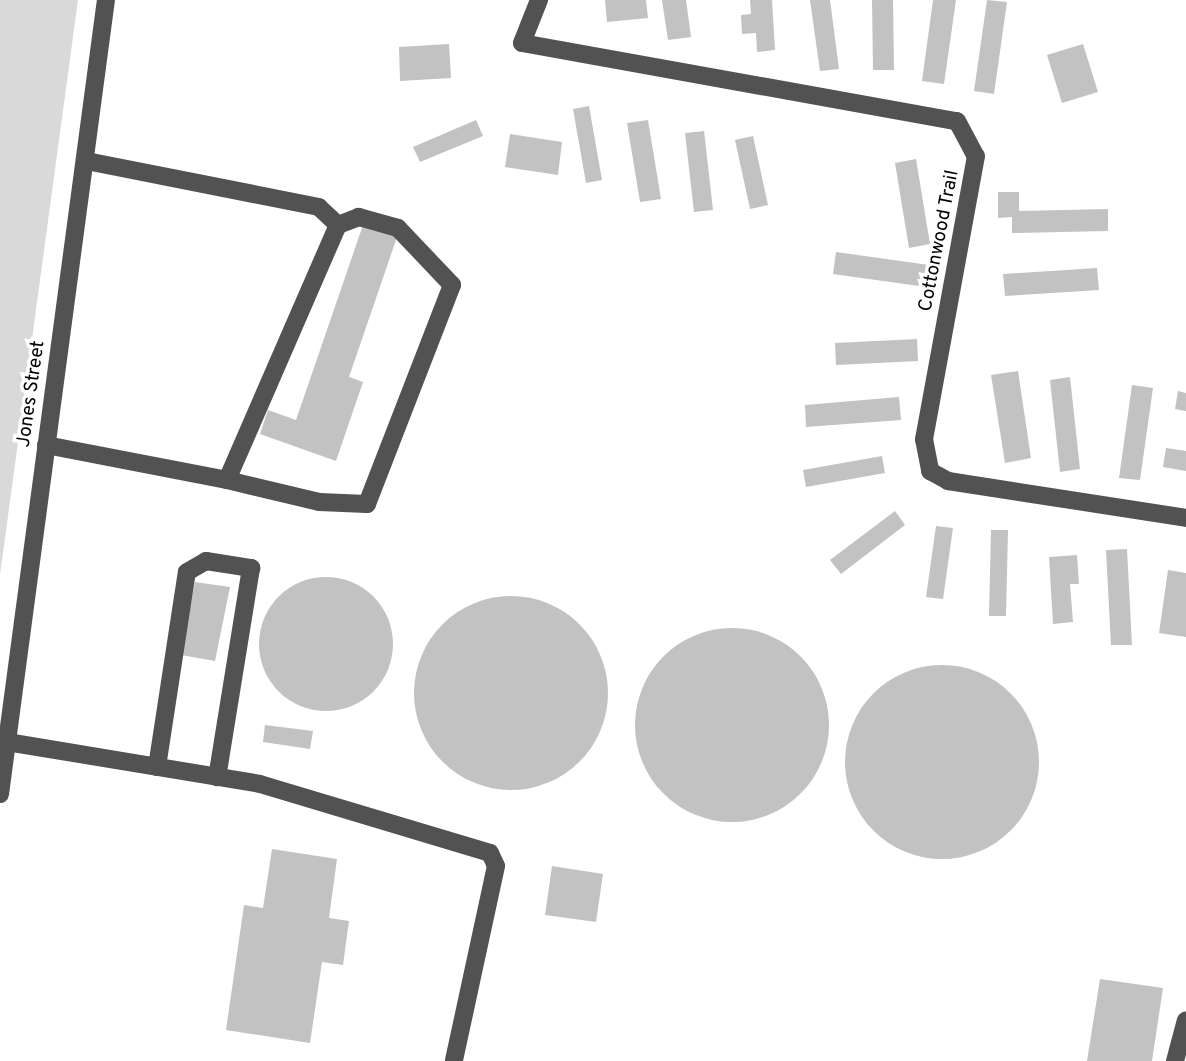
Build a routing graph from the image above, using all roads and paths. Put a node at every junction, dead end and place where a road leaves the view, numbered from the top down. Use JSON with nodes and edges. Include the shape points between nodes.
{"nodes":[{"id":1,"x":106,"y":0,"type":"edge"},
{"id":2,"x":539,"y":0,"type":"edge"},
{"id":3,"x":86,"y":161,"type":"junction"},
{"id":4,"x":338,"y":225,"type":"junction"},
{"id":5,"x":46,"y":445,"type":"junction"},
{"id":6,"x":227,"y":480,"type":"junction"},
{"id":7,"x":1186,"y":518,"type":"edge"},
{"id":8,"x":7,"y":742,"type":"junction"},
{"id":9,"x":157,"y":767,"type":"junction"},
{"id":10,"x":218,"y":777,"type":"junction"},
{"id":11,"x":0,"y":794,"type":"edge"},
{"id":12,"x":1186,"y":1020,"type":"edge"},
{"id":13,"x":454,"y":1061,"type":"edge"},
{"id":14,"x":1175,"y":1061,"type":"edge"}],
"edges":[{"from":1,"to":3,"type":"street","name":"Jones Street"},
{"from":2,"to":7,"type":"street","name":"Cottonwood Trail","via":[[522,43],[957,121],[976,156],[923,439],[930,471],[948,481]]},
{"from":3,"to":4,"type":"street","via":[[319,208]]},
{"from":3,"to":5,"type":"street","name":"Jones Street"},
{"from":4,"to":6,"type":"street"},
{"from":4,"to":6,"type":"street","via":[[359,217],[398,228],[452,285],[367,504],[319,502]]},
{"from":5,"to":6,"type":"street"},
{"from":5,"to":8,"type":"street","name":"Jones Street"},
{"from":8,"to":9,"type":"street"},
{"from":8,"to":11,"type":"street","name":"Jones Street"},
{"from":9,"to":10,"type":"street"},
{"from":9,"to":10,"type":"street","via":[[187,572],[206,561],[251,568]]},
{"from":10,"to":13,"type":"street","via":[[490,853],[496,866]]},
{"from":12,"to":14,"type":"street"}]}
